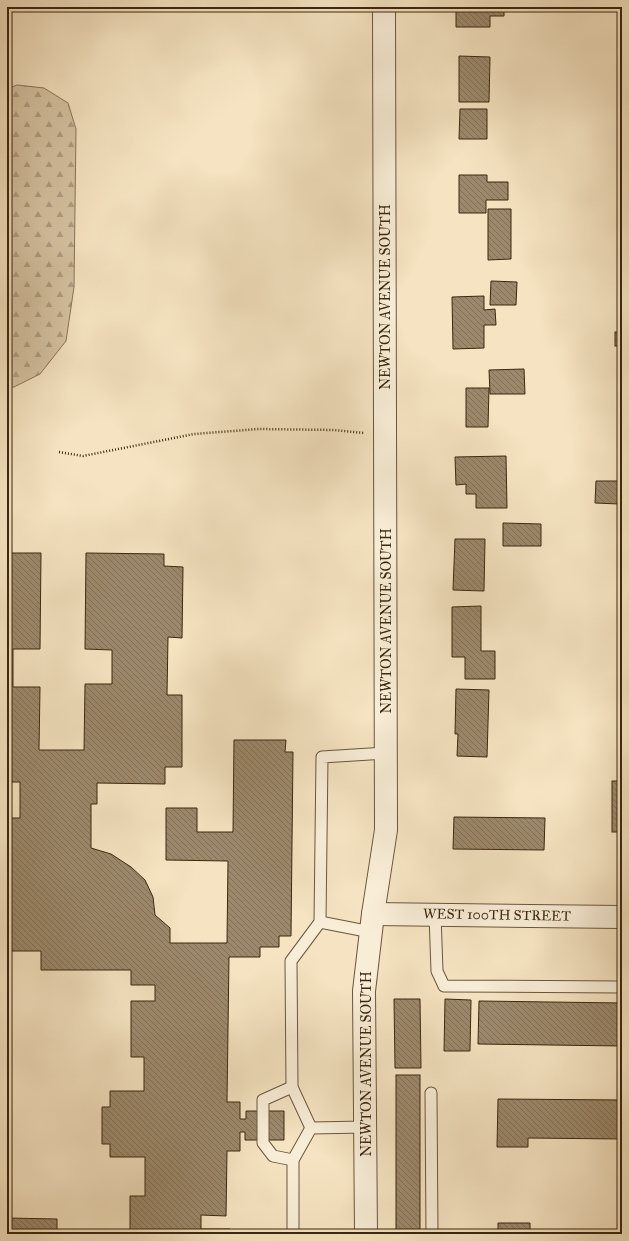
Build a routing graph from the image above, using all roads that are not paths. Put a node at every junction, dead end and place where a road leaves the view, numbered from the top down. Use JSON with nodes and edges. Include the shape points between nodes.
{"nodes":[{"id":1,"x":384,"y":7,"type":"edge"},
{"id":2,"x":386,"y":753,"type":"junction"},
{"id":3,"x":435,"y":915,"type":"junction"},
{"id":4,"x":622,"y":917,"type":"edge"},
{"id":5,"x":320,"y":922,"type":"junction"},
{"id":6,"x":372,"y":923,"type":"junction"},
{"id":7,"x":622,"y":987,"type":"edge"},
{"id":8,"x":292,"y":1087,"type":"junction"},
{"id":9,"x":431,"y":1093,"type":"dead end"},
{"id":10,"x":311,"y":1128,"type":"junction"},
{"id":11,"x":365,"y":1128,"type":"junction"},
{"id":12,"x":293,"y":1160,"type":"junction"},
{"id":13,"x":293,"y":1234,"type":"edge"},
{"id":14,"x":366,"y":1234,"type":"edge"},
{"id":15,"x":432,"y":1234,"type":"edge"}],
"edges":[{"from":1,"to":2,"type":"street","name":"NEWTON AVENUE SOUTH"},
{"from":2,"to":5,"type":"lane","via":[[322,757]]},
{"from":2,"to":6,"type":"street","name":"NEWTON AVENUE SOUTH","via":[[386,830]]},
{"from":3,"to":4,"type":"street","name":"WEST 100TH STREET"},
{"from":3,"to":6,"type":"street","name":"WEST 100TH STREET"},
{"from":3,"to":7,"type":"lane","via":[[437,971],[444,986]]},
{"from":5,"to":6,"type":"lane"},
{"from":5,"to":8,"type":"lane","via":[[291,961]]},
{"from":6,"to":11,"type":"street","name":"NEWTON AVENUE SOUTH","via":[[364,991]]},
{"from":8,"to":10,"type":"lane"},
{"from":8,"to":12,"type":"lane","via":[[263,1100],[263,1143],[273,1156]]},
{"from":9,"to":15,"type":"lane"},
{"from":10,"to":11,"type":"lane"},
{"from":10,"to":12,"type":"lane"},
{"from":11,"to":14,"type":"street","name":"NEWTON AVENUE SOUTH"},
{"from":12,"to":13,"type":"lane"}]}
